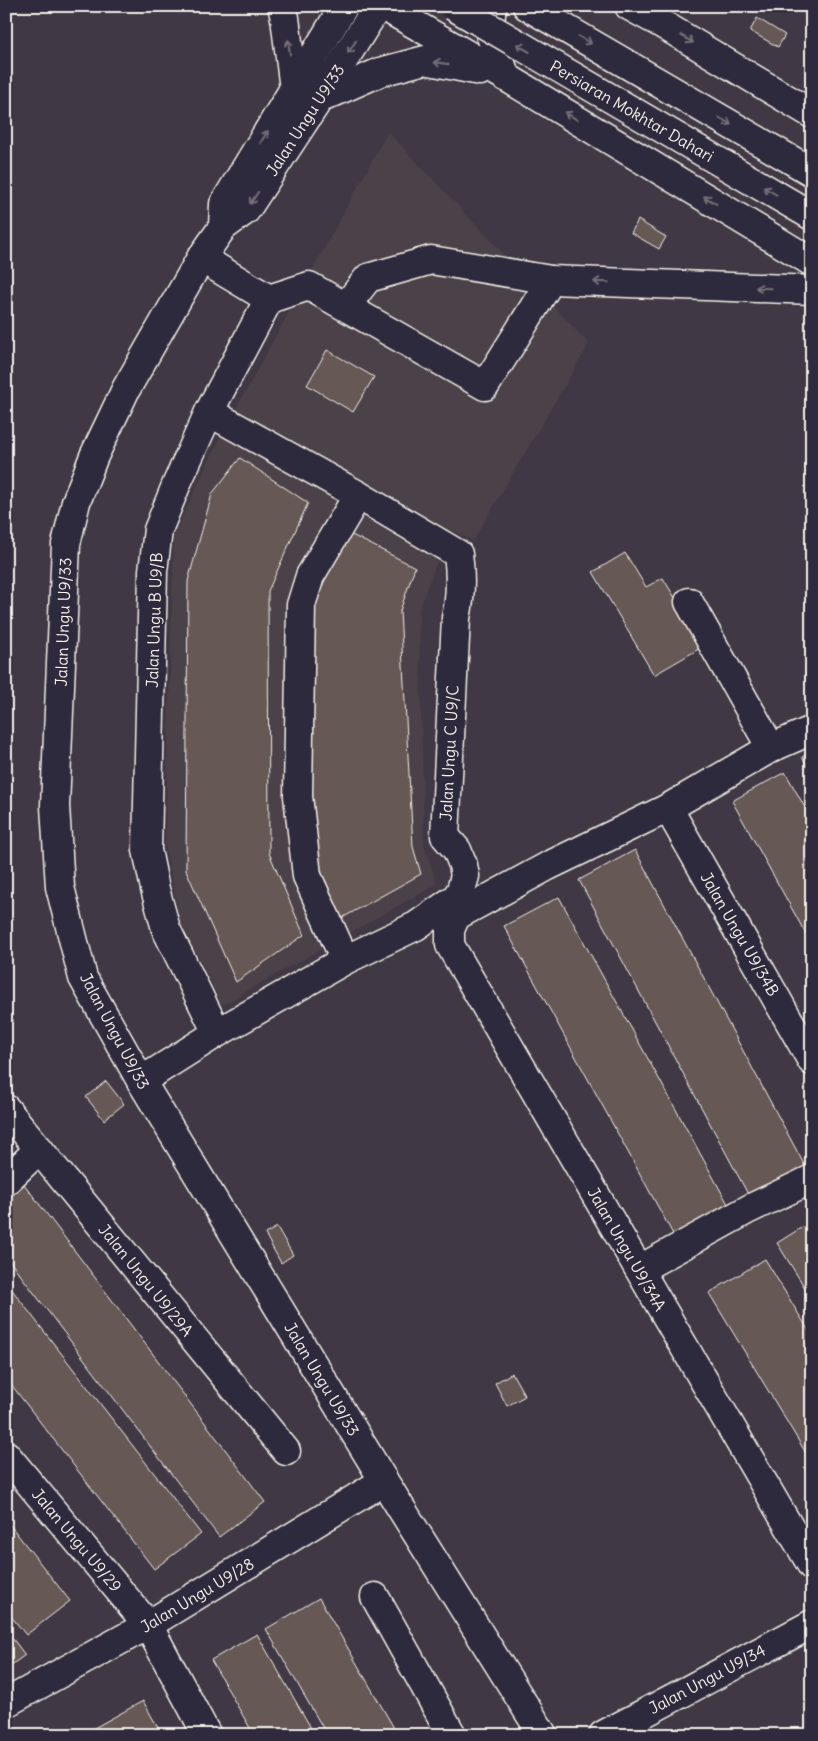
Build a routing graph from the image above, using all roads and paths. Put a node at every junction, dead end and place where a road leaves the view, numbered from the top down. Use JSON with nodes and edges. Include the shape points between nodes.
{"nodes":[{"id":1,"x":282,"y":6,"type":"edge"},
{"id":2,"x":344,"y":6,"type":"edge"},
{"id":3,"x":378,"y":6,"type":"edge"},
{"id":4,"x":383,"y":6,"type":"edge"},
{"id":5,"x":453,"y":6,"type":"edge"},
{"id":6,"x":492,"y":6,"type":"edge"},
{"id":7,"x":527,"y":6,"type":"edge"},
{"id":8,"x":623,"y":6,"type":"edge"},
{"id":9,"x":629,"y":6,"type":"edge"},
{"id":10,"x":662,"y":24,"type":"junction"},
{"id":11,"x":506,"y":77,"type":"junction"},
{"id":12,"x":294,"y":89,"type":"junction"},
{"id":13,"x":320,"y":99,"type":"junction"},
{"id":14,"x":812,"y":114,"type":"edge"},
{"id":15,"x":812,"y":172,"type":"edge"},
{"id":16,"x":812,"y":216,"type":"edge"},
{"id":17,"x":223,"y":227,"type":"junction"},
{"id":18,"x":201,"y":258,"type":"junction"},
{"id":19,"x":812,"y":262,"type":"edge"},
{"id":20,"x":551,"y":280,"type":"junction"},
{"id":21,"x":812,"y":290,"type":"edge"},
{"id":22,"x":269,"y":299,"type":"junction"},
{"id":23,"x":346,"y":306,"type":"junction"},
{"id":24,"x":209,"y":412,"type":"junction"},
{"id":25,"x":358,"y":495,"type":"junction"},
{"id":26,"x":689,"y":602,"type":"dead end"},
{"id":27,"x":812,"y":730,"type":"edge"},
{"id":28,"x":771,"y":748,"type":"junction"},
{"id":29,"x":668,"y":808,"type":"junction"},
{"id":30,"x":345,"y":960,"type":"junction"},
{"id":31,"x":218,"y":1033,"type":"junction"},
{"id":32,"x":812,"y":1060,"type":"edge"},
{"id":33,"x":141,"y":1081,"type":"junction"},
{"id":34,"x":6,"y":1110,"type":"edge"},
{"id":35,"x":40,"y":1149,"type":"junction"},
{"id":36,"x":812,"y":1179,"type":"edge"},
{"id":37,"x":6,"y":1181,"type":"edge"},
{"id":38,"x":640,"y":1270,"type":"junction"},
{"id":39,"x":286,"y":1451,"type":"dead end"},
{"id":40,"x":6,"y":1455,"type":"edge"},
{"id":41,"x":384,"y":1481,"type":"junction"},
{"id":42,"x":812,"y":1566,"type":"edge"},
{"id":43,"x":374,"y":1597,"type":"dead end"},
{"id":44,"x":812,"y":1624,"type":"edge"},
{"id":45,"x":148,"y":1625,"type":"junction"},
{"id":46,"x":6,"y":1703,"type":"edge"},
{"id":47,"x":207,"y":1735,"type":"edge"},
{"id":48,"x":452,"y":1735,"type":"edge"},
{"id":49,"x":543,"y":1735,"type":"edge"},
{"id":50,"x":603,"y":1735,"type":"edge"}],
"edges":[{"from":12,"to":1,"type":"street","one_way":true},
{"from":2,"to":12,"type":"street","name":"Jalan Ungu U9/33"},
{"from":3,"to":13,"type":"street","name":"Jalan Ungu U9/33","one_way":true},
{"from":4,"to":11,"type":"street"},
{"from":16,"to":5,"type":"street","name":"Persiaran Mokhtar Dahari","one_way":true,"bridge":true},
{"from":6,"to":11,"type":"street","via":[[489,31]]},
{"from":7,"to":15,"type":"street","one_way":true},
{"from":8,"to":10,"type":"street"},
{"from":9,"to":10,"type":"street"},
{"from":10,"to":14,"type":"street","one_way":true},
{"from":11,"to":13,"type":"street","one_way":true,"via":[[425,60],[380,72]]},
{"from":19,"to":11,"type":"street","one_way":true},
{"from":17,"to":12,"type":"street","name":"Jalan Ungu U9/33","one_way":true,"via":[[224,204]]},
{"from":13,"to":17,"type":"street","name":"Jalan Ungu U9/33","one_way":true,"via":[[246,210]]},
{"from":17,"to":18,"type":"street","name":"Jalan Ungu U9/33"},
{"from":18,"to":22,"type":"street"},
{"from":18,"to":33,"type":"street","name":"Jalan Ungu U9/33","via":[[122,398],[94,456],[76,502],[66,544],[55,806],[60,887],[83,978]]},
{"from":21,"to":20,"type":"street","one_way":true},
{"from":20,"to":23,"type":"street","via":[[431,260],[368,278]]},
{"from":20,"to":23,"type":"street","via":[[486,386]]},
{"from":22,"to":23,"type":"street","via":[[309,286]]},
{"from":22,"to":24,"type":"street","name":"Jalan Ungu B U9/B"},
{"from":24,"to":25,"type":"street","name":"Jalan Ungu C U9/C"},
{"from":24,"to":31,"type":"street","name":"Jalan Ungu B U9/B","via":[[158,530],[153,571],[147,850],[166,929]]},
{"from":25,"to":30,"type":"street","via":[[310,576],[301,605],[298,796],[307,876]]},
{"from":25,"to":30,"type":"street","name":"Jalan Ungu C U9/C","via":[[458,554],[460,598],[456,618],[445,836],[457,850],[464,876],[456,898],[416,926]]},
{"from":26,"to":28,"type":"street"},
{"from":27,"to":28,"type":"street"},
{"from":28,"to":29,"type":"street"},
{"from":29,"to":32,"type":"street","name":"Jalan Ungu U9/34B"},
{"from":29,"to":38,"type":"street","name":"Jalan Ungu U9/34A","via":[[548,866],[456,916],[450,930],[450,945]]},
{"from":30,"to":31,"type":"street","name":"Jalan Ungu C U9/C"},
{"from":31,"to":33,"type":"street","name":"Jalan Ungu C U9/C"},
{"from":33,"to":41,"type":"street","name":"Jalan Ungu U9/33"},
{"from":34,"to":35,"type":"street","name":"Jalan Ungu U9/29A"},
{"from":35,"to":37,"type":"street"},
{"from":35,"to":39,"type":"street","name":"Jalan Ungu U9/29A"},
{"from":36,"to":38,"type":"street","via":[[749,1209]]},
{"from":38,"to":42,"type":"street","name":"Jalan Ungu U9/34A"},
{"from":40,"to":45,"type":"street","name":"Jalan Ungu U9/29"},
{"from":41,"to":45,"type":"street","name":"Jalan Ungu U9/28"},
{"from":41,"to":49,"type":"street","name":"Jalan Ungu U9/33"},
{"from":43,"to":48,"type":"street"},
{"from":44,"to":50,"type":"street","name":"Jalan Ungu U9/34"},
{"from":45,"to":46,"type":"street","name":"Jalan Ungu U9/28"},
{"from":45,"to":47,"type":"street","name":"Jalan Ungu U9/29"}]}
